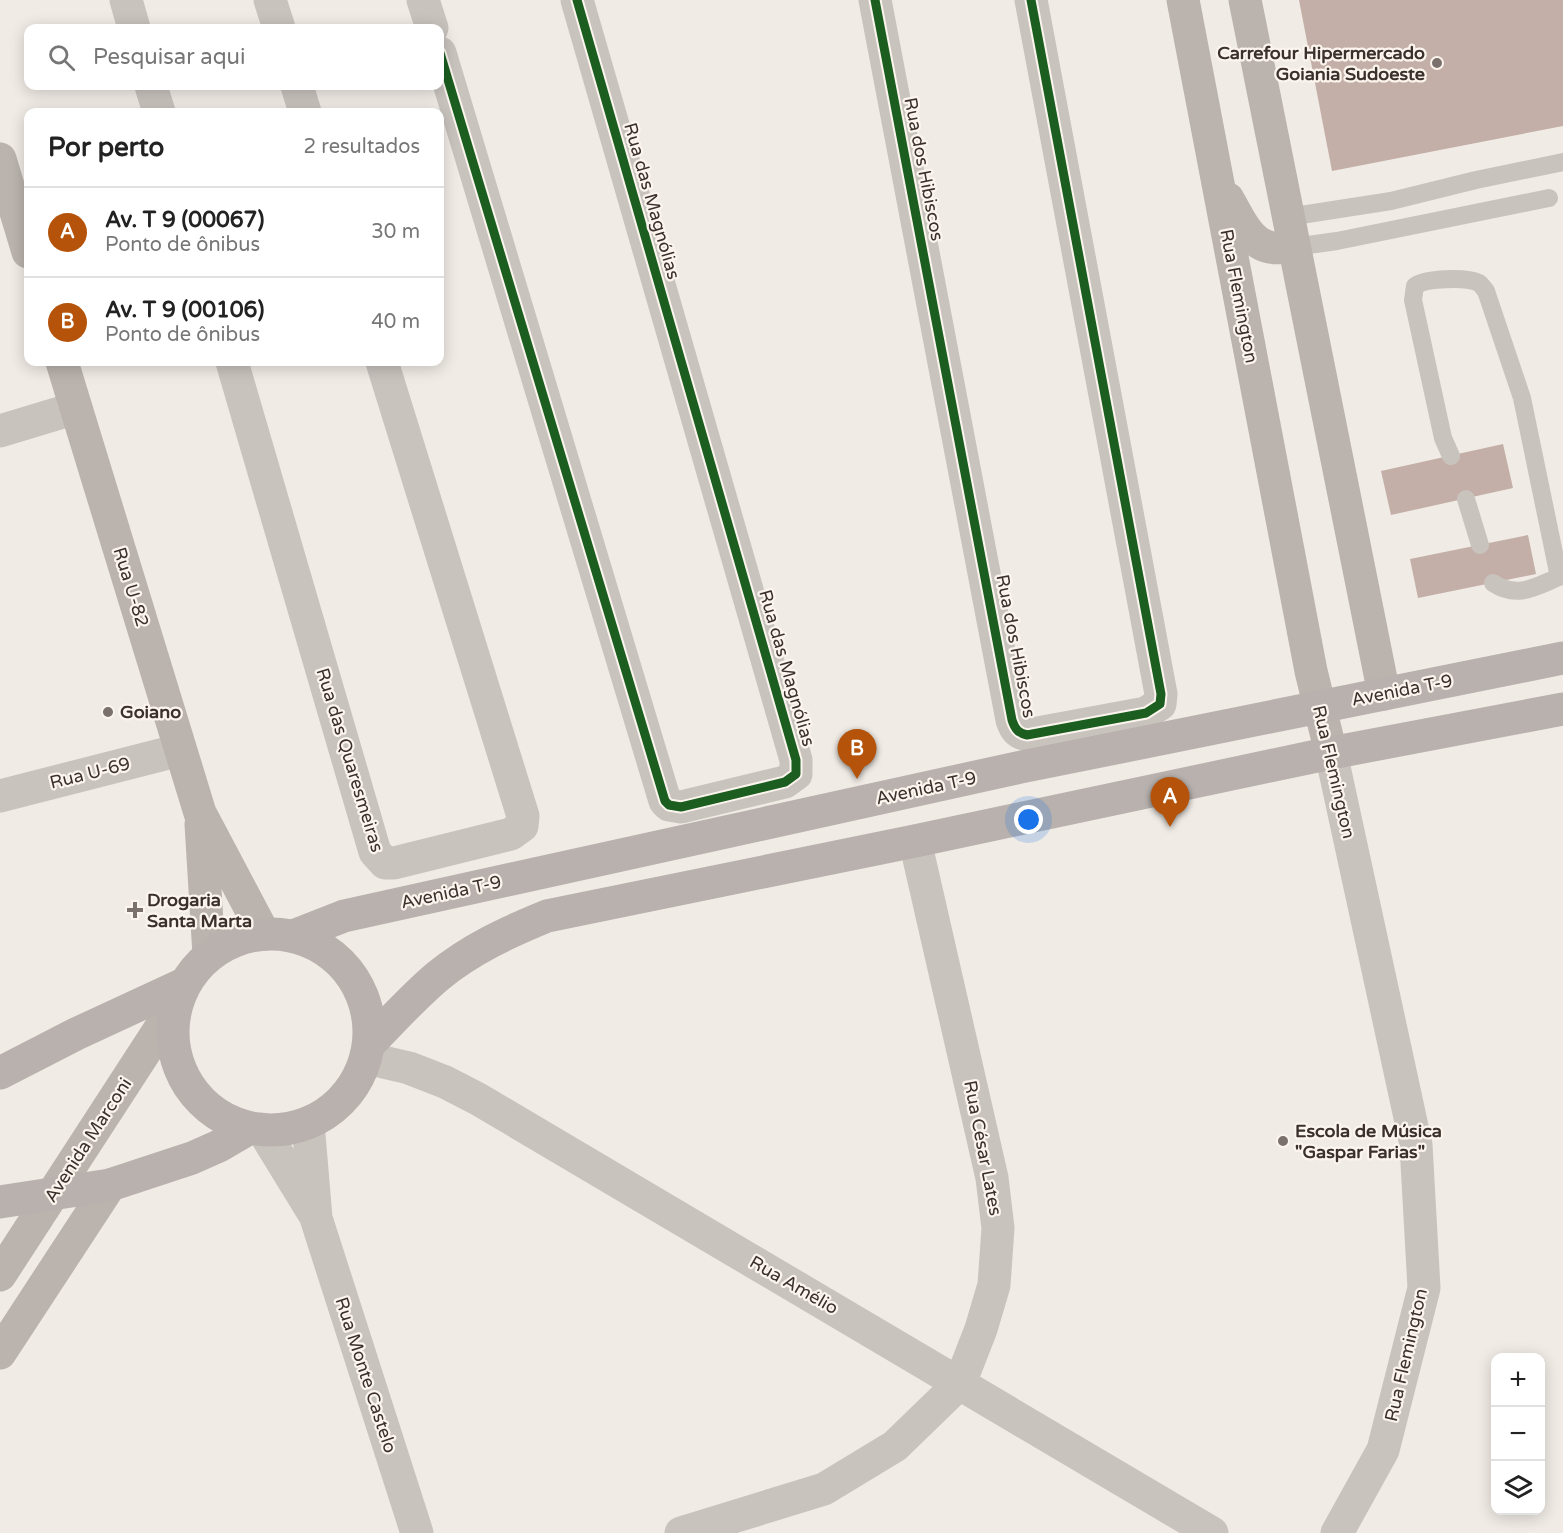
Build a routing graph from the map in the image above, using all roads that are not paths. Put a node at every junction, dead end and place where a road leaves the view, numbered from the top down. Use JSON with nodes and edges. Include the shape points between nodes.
{"nodes":[{"id":1,"x":126,"y":0,"type":"edge"},
{"id":2,"x":270,"y":0,"type":"edge"},
{"id":3,"x":423,"y":0,"type":"edge"},
{"id":4,"x":577,"y":0,"type":"edge"},
{"id":5,"x":875,"y":0,"type":"edge"},
{"id":6,"x":1031,"y":0,"type":"edge"},
{"id":7,"x":1184,"y":0,"type":"edge"},
{"id":8,"x":1245,"y":0,"type":"edge"},
{"id":9,"x":133,"y":24,"type":"edge"},
{"id":10,"x":278,"y":24,"type":"edge"},
{"id":11,"x":431,"y":24,"type":"edge"},
{"id":12,"x":444,"y":66,"type":"edge"},
{"id":13,"x":152,"y":90,"type":"edge"},
{"id":14,"x":298,"y":90,"type":"edge"},
{"id":15,"x":158,"y":108,"type":"edge"},
{"id":16,"x":304,"y":108,"type":"edge"},
{"id":17,"x":0,"y":159,"type":"edge"},
{"id":18,"x":1563,"y":162,"type":"edge"},
{"id":19,"x":1217,"y":179,"type":"junction"},
{"id":20,"x":1476,"y":180,"type":"junction"},
{"id":21,"x":1549,"y":198,"type":"dead end"},
{"id":22,"x":1482,"y":211,"type":"junction"},
{"id":23,"x":1291,"y":232,"type":"junction"},
{"id":24,"x":24,"y":239,"type":"edge"},
{"id":25,"x":63,"y":366,"type":"edge"},
{"id":26,"x":233,"y":366,"type":"edge"},
{"id":27,"x":383,"y":366,"type":"edge"},
{"id":28,"x":76,"y":408,"type":"junction"},
{"id":29,"x":0,"y":431,"type":"edge"},
{"id":30,"x":1451,"y":456,"type":"dead end"},
{"id":31,"x":1466,"y":499,"type":"dead end"},
{"id":32,"x":1554,"y":505,"type":"edge"},
{"id":33,"x":1480,"y":544,"type":"dead end"},
{"id":34,"x":1561,"y":576,"type":"edge"},
{"id":35,"x":1493,"y":583,"type":"dead end"},
{"id":36,"x":1562,"y":657,"type":"edge"},
{"id":37,"x":1384,"y":694,"type":"junction"},
{"id":38,"x":1319,"y":707,"type":"junction"},
{"id":39,"x":1563,"y":709,"type":"edge"},
{"id":40,"x":180,"y":750,"type":"junction"},
{"id":41,"x":1331,"y":753,"type":"junction"},
{"id":42,"x":0,"y":796,"type":"edge"},
{"id":43,"x":200,"y":813,"type":"junction"},
{"id":44,"x":915,"y":841,"type":"junction"},
{"id":45,"x":279,"y":935,"type":"junction"},
{"id":46,"x":209,"y":955,"type":"junction"},
{"id":47,"x":180,"y":994,"type":"junction"},
{"id":48,"x":367,"y":1052,"type":"junction"},
{"id":49,"x":0,"y":1072,"type":"edge"},
{"id":50,"x":308,"y":1123,"type":"junction"},
{"id":51,"x":256,"y":1129,"type":"junction"},
{"id":52,"x":110,"y":1185,"type":"junction"},
{"id":53,"x":53,"y":1195,"type":"junction"},
{"id":54,"x":0,"y":1202,"type":"edge"},
{"id":55,"x":316,"y":1218,"type":"junction"},
{"id":56,"x":0,"y":1275,"type":"edge"},
{"id":57,"x":0,"y":1353,"type":"edge"},
{"id":58,"x":960,"y":1383,"type":"junction"},
{"id":59,"x":417,"y":1533,"type":"edge"},
{"id":60,"x":681,"y":1533,"type":"edge"},
{"id":61,"x":1212,"y":1533,"type":"edge"},
{"id":62,"x":1337,"y":1533,"type":"edge"}],
"edges":[{"from":1,"to":9,"type":"street"},
{"from":2,"to":10,"type":"street"},
{"from":3,"to":11,"type":"street"},
{"from":4,"to":12,"type":"street","name":"Rua das Magnólias","via":[[796,760],[796,774],[785,782],[681,807],[665,801]]},
{"from":5,"to":6,"type":"street","name":"Rua dos Hibiscos","via":[[1012,720],[1019,733],[1027,735],[1146,713],[1160,704],[1161,694]]},
{"from":7,"to":19,"type":"street","name":"Rua Flemington"},
{"from":8,"to":23,"type":"street"},
{"from":13,"to":15,"type":"street"},
{"from":14,"to":16,"type":"street"},
{"from":17,"to":24,"type":"street"},
{"from":18,"to":20,"type":"lane"},
{"from":19,"to":23,"type":"street","via":[[1246,230],[1258,243],[1270,248]]},
{"from":19,"to":38,"type":"street","name":"Rua Flemington"},
{"from":20,"to":22,"type":"lane"},
{"from":20,"to":23,"type":"lane"},
{"from":21,"to":22,"type":"lane"},
{"from":22,"to":23,"type":"lane","via":[[1337,241]]},
{"from":23,"to":37,"type":"street"},
{"from":25,"to":28,"type":"street","name":"Rua U-82"},
{"from":26,"to":27,"type":"street","name":"Rua das Quaresmeiras","via":[[375,852],[385,862],[394,863],[511,834],[522,826],[523,816]]},
{"from":28,"to":29,"type":"street"},
{"from":28,"to":40,"type":"street","name":"Rua U-82"},
{"from":30,"to":32,"type":"lane","via":[[1443,438],[1413,291],[1425,281],[1463,279],[1481,284],[1486,291]]},
{"from":31,"to":33,"type":"lane"},
{"from":32,"to":34,"type":"lane"},
{"from":34,"to":35,"type":"lane","via":[[1514,592]]},
{"from":36,"to":37,"type":"main road","name":"Avenida T-9"},
{"from":37,"to":38,"type":"main road","name":"Avenida T-9"},
{"from":38,"to":41,"type":"street","name":"Rua Flemington"},
{"from":38,"to":45,"type":"main road","name":"Avenida T-9","via":[[1021,767],[344,916]]},
{"from":39,"to":41,"type":"main road"},
{"from":40,"to":42,"type":"street","name":"Rua U-69"},
{"from":40,"to":43,"type":"street","name":"Rua U-82"},
{"from":41,"to":44,"type":"main road"},
{"from":41,"to":62,"type":"street","name":"Rua Flemington","via":[[1416,1145],[1424,1288],[1383,1450]]},
{"from":43,"to":45,"type":"street","name":"Rua U-82"},
{"from":43,"to":46,"type":"street","name":"Rua U-82"},
{"from":44,"to":48,"type":"main road","via":[[547,916],[505,933],[437,977]]},
{"from":44,"to":58,"type":"street","name":"Rua César Lates","via":[[992,1178],[998,1228],[994,1285]]},
{"from":45,"to":46,"type":"main road","via":[[236,941]]},
{"from":45,"to":48,"type":"main road","via":[[316,944],[352,976],[364,998],[369,1021]]},
{"from":46,"to":47,"type":"main road"},
{"from":47,"to":49,"type":"main road","via":[[76,1034]]},
{"from":47,"to":51,"type":"main road","via":[[172,1031],[175,1058],[186,1082],[203,1103],[225,1118]]},
{"from":47,"to":53,"type":"street","name":"Avenida Marconi"},
{"from":48,"to":50,"type":"main road","via":[[357,1079],[344,1097]]},
{"from":48,"to":58,"type":"street","name":"Rua Amélio","via":[[478,1099]]},
{"from":50,"to":51,"type":"main road","via":[[285,1129]]},
{"from":50,"to":55,"type":"street","name":"Rua Monte Castelo"},
{"from":51,"to":52,"type":"main road","via":[[192,1158]]},
{"from":51,"to":55,"type":"street","name":"Rua Monte Castelo"},
{"from":52,"to":53,"type":"main road"},
{"from":52,"to":57,"type":"street"},
{"from":53,"to":54,"type":"main road"},
{"from":53,"to":56,"type":"street","name":"Avenida Marconi"},
{"from":55,"to":59,"type":"street","name":"Rua Monte Castelo"},
{"from":58,"to":60,"type":"street","name":"Rua César Lates","via":[[895,1446],[824,1489]]},
{"from":58,"to":61,"type":"street","name":"Rua Amélio"}]}
